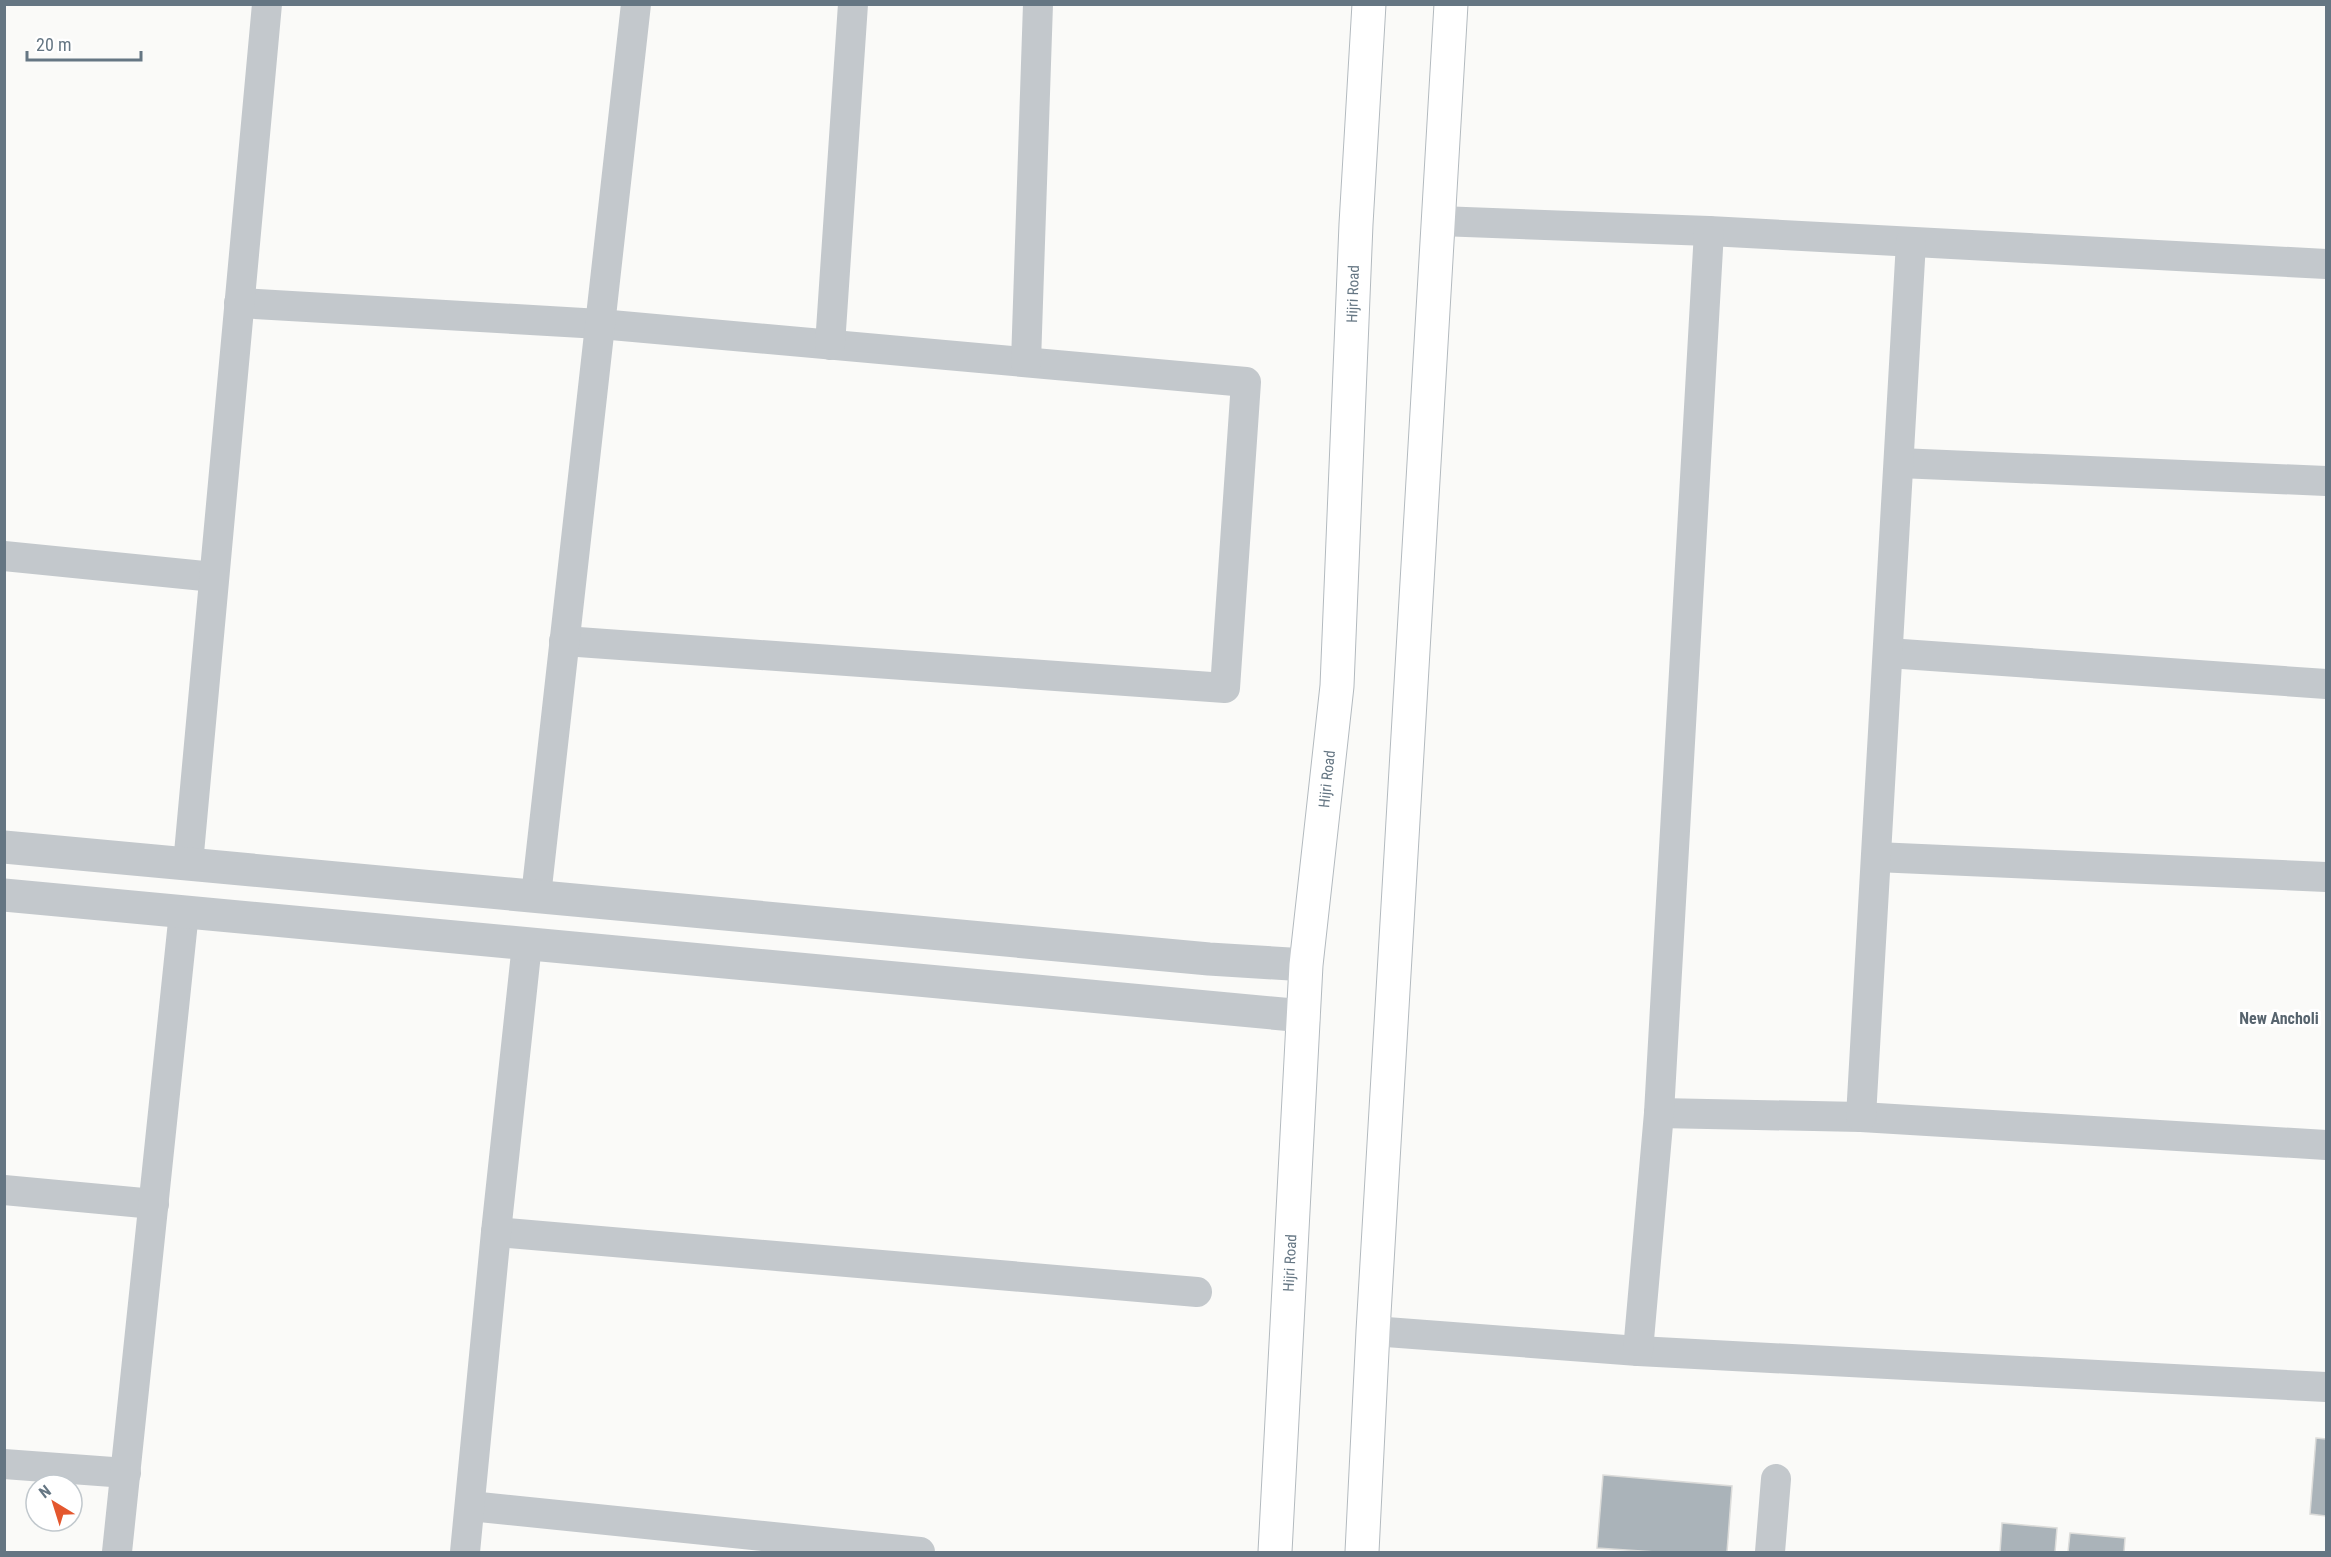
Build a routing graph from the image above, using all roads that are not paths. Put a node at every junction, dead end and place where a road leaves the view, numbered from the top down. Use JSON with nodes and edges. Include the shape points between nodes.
{"nodes":[{"id":1,"x":267,"y":4,"type":"edge"},
{"id":2,"x":636,"y":4,"type":"edge"},
{"id":3,"x":853,"y":4,"type":"edge"},
{"id":4,"x":1038,"y":4,"type":"edge"},
{"id":5,"x":1369,"y":4,"type":"edge"},
{"id":6,"x":1451,"y":4,"type":"edge"},
{"id":7,"x":1439,"y":221,"type":"junction"},
{"id":8,"x":1709,"y":231,"type":"junction"},
{"id":9,"x":1911,"y":242,"type":"junction"},
{"id":10,"x":2326,"y":264,"type":"edge"},
{"id":11,"x":239,"y":303,"type":"junction"},
{"id":12,"x":600,"y":324,"type":"junction"},
{"id":13,"x":830,"y":345,"type":"junction"},
{"id":14,"x":1026,"y":362,"type":"junction"},
{"id":15,"x":1899,"y":463,"type":"junction"},
{"id":16,"x":2326,"y":481,"type":"edge"},
{"id":17,"x":4,"y":556,"type":"edge"},
{"id":18,"x":214,"y":577,"type":"junction"},
{"id":19,"x":564,"y":642,"type":"junction"},
{"id":20,"x":1888,"y":653,"type":"junction"},
{"id":21,"x":2326,"y":684,"type":"edge"},
{"id":22,"x":4,"y":847,"type":"edge"},
{"id":23,"x":1876,"y":857,"type":"junction"},
{"id":24,"x":188,"y":864,"type":"junction"},
{"id":25,"x":2326,"y":877,"type":"edge"},
{"id":26,"x":4,"y":896,"type":"edge"},
{"id":27,"x":536,"y":896,"type":"junction"},
{"id":28,"x":184,"y":912,"type":"junction"},
{"id":29,"x":527,"y":944,"type":"junction"},
{"id":30,"x":1209,"y":959,"type":"junction"},
{"id":31,"x":1306,"y":965,"type":"junction"},
{"id":32,"x":1203,"y":1006,"type":"junction"},
{"id":33,"x":1304,"y":1016,"type":"junction"},
{"id":34,"x":1659,"y":1113,"type":"junction"},
{"id":35,"x":1861,"y":1118,"type":"junction"},
{"id":36,"x":2326,"y":1145,"type":"edge"},
{"id":37,"x":4,"y":1190,"type":"edge"},
{"id":38,"x":154,"y":1204,"type":"junction"},
{"id":39,"x":496,"y":1232,"type":"junction"},
{"id":40,"x":1197,"y":1292,"type":"dead end"},
{"id":41,"x":1373,"y":1331,"type":"junction"},
{"id":42,"x":1638,"y":1352,"type":"junction"},
{"id":43,"x":2326,"y":1387,"type":"edge"},
{"id":44,"x":4,"y":1464,"type":"edge"},
{"id":45,"x":126,"y":1473,"type":"junction"},
{"id":46,"x":1776,"y":1479,"type":"dead end"},
{"id":47,"x":470,"y":1506,"type":"junction"},
{"id":48,"x":117,"y":1552,"type":"edge"},
{"id":49,"x":465,"y":1552,"type":"edge"},
{"id":50,"x":920,"y":1552,"type":"edge"},
{"id":51,"x":1275,"y":1552,"type":"edge"},
{"id":52,"x":1362,"y":1552,"type":"edge"},
{"id":53,"x":1770,"y":1552,"type":"edge"}],
"edges":[{"from":1,"to":11,"type":"street"},
{"from":2,"to":12,"type":"street"},
{"from":3,"to":13,"type":"street"},
{"from":4,"to":14,"type":"street"},
{"from":5,"to":31,"type":"main road","name":"Hijri Road","via":[[1337,686]]},
{"from":6,"to":7,"type":"main road"},
{"from":7,"to":8,"type":"street"},
{"from":7,"to":41,"type":"main road"},
{"from":8,"to":9,"type":"street"},
{"from":8,"to":34,"type":"street"},
{"from":9,"to":10,"type":"street"},
{"from":9,"to":15,"type":"street"},
{"from":11,"to":12,"type":"street"},
{"from":11,"to":18,"type":"street"},
{"from":12,"to":13,"type":"street"},
{"from":12,"to":19,"type":"street"},
{"from":13,"to":14,"type":"street"},
{"from":14,"to":19,"type":"street","via":[[1246,382],[1225,688]]},
{"from":15,"to":16,"type":"street"},
{"from":15,"to":20,"type":"street"},
{"from":17,"to":18,"type":"street"},
{"from":18,"to":24,"type":"street"},
{"from":19,"to":27,"type":"street"},
{"from":20,"to":21,"type":"street"},
{"from":20,"to":23,"type":"street"},
{"from":22,"to":24,"type":"street"},
{"from":23,"to":25,"type":"street"},
{"from":23,"to":35,"type":"street"},
{"from":24,"to":27,"type":"street"},
{"from":26,"to":28,"type":"street"},
{"from":27,"to":30,"type":"street"},
{"from":28,"to":29,"type":"street"},
{"from":28,"to":38,"type":"street"},
{"from":29,"to":32,"type":"street"},
{"from":29,"to":39,"type":"street"},
{"from":30,"to":31,"type":"street"},
{"from":30,"to":32,"type":"street"},
{"from":31,"to":33,"type":"main road","name":"Hijri Road"},
{"from":32,"to":33,"type":"street"},
{"from":33,"to":51,"type":"main road","name":"Hijri Road"},
{"from":34,"to":35,"type":"street"},
{"from":34,"to":42,"type":"street"},
{"from":35,"to":36,"type":"street"},
{"from":37,"to":38,"type":"street"},
{"from":38,"to":45,"type":"street"},
{"from":39,"to":40,"type":"street"},
{"from":39,"to":47,"type":"street"},
{"from":41,"to":42,"type":"street"},
{"from":41,"to":52,"type":"main road"},
{"from":42,"to":43,"type":"street"},
{"from":44,"to":45,"type":"street"},
{"from":45,"to":48,"type":"street"},
{"from":46,"to":53,"type":"street"},
{"from":47,"to":49,"type":"street"},
{"from":47,"to":50,"type":"street"}]}
